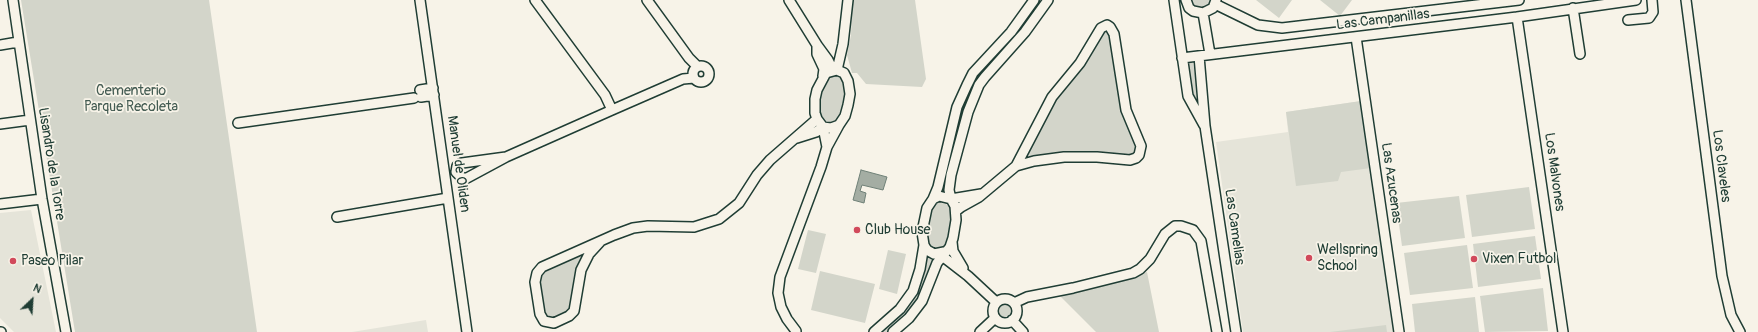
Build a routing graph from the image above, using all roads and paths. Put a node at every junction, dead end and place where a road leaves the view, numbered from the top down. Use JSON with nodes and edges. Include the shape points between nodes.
{"nodes":[{"id":1,"x":13,"y":0,"type":"edge"},
{"id":2,"x":420,"y":0,"type":"edge"},
{"id":3,"x":535,"y":0,"type":"edge"},
{"id":4,"x":647,"y":0,"type":"edge"},
{"id":5,"x":789,"y":0,"type":"edge"},
{"id":6,"x":848,"y":0,"type":"edge"},
{"id":7,"x":1034,"y":0,"type":"edge"},
{"id":8,"x":1048,"y":0,"type":"edge"},
{"id":9,"x":1174,"y":0,"type":"edge"},
{"id":10,"x":1186,"y":0,"type":"edge"},
{"id":11,"x":1519,"y":0,"type":"edge"},
{"id":12,"x":1636,"y":0,"type":"edge"},
{"id":13,"x":1652,"y":0,"type":"edge"},
{"id":14,"x":1686,"y":0,"type":"edge"},
{"id":15,"x":1496,"y":1,"type":"edge"},
{"id":16,"x":1216,"y":2,"type":"edge"},
{"id":17,"x":1467,"y":3,"type":"edge"},
{"id":18,"x":1573,"y":8,"type":"junction"},
{"id":19,"x":1203,"y":13,"type":"junction"},
{"id":20,"x":1517,"y":17,"type":"junction"},
{"id":21,"x":1628,"y":20,"type":"dead end"},
{"id":22,"x":1356,"y":37,"type":"junction"},
{"id":23,"x":18,"y":42,"type":"junction"},
{"id":24,"x":0,"y":44,"type":"edge"},
{"id":25,"x":817,"y":45,"type":"junction"},
{"id":26,"x":1210,"y":54,"type":"junction"},
{"id":27,"x":1580,"y":54,"type":"dead end"},
{"id":28,"x":1199,"y":56,"type":"junction"},
{"id":29,"x":1182,"y":58,"type":"junction"},
{"id":30,"x":980,"y":65,"type":"junction"},
{"id":31,"x":697,"y":66,"type":"junction"},
{"id":32,"x":835,"y":70,"type":"junction"},
{"id":33,"x":989,"y":72,"type":"junction"},
{"id":34,"x":823,"y":76,"type":"junction"},
{"id":35,"x":694,"y":78,"type":"junction"},
{"id":36,"x":434,"y":92,"type":"junction"},
{"id":37,"x":612,"y":110,"type":"junction"},
{"id":38,"x":817,"y":119,"type":"junction"},
{"id":39,"x":30,"y":120,"type":"junction"},
{"id":40,"x":0,"y":124,"type":"edge"},
{"id":41,"x":238,"y":124,"type":"dead end"},
{"id":42,"x":839,"y":125,"type":"junction"},
{"id":43,"x":1205,"y":126,"type":"junction"},
{"id":44,"x":823,"y":127,"type":"junction"},
{"id":45,"x":796,"y":138,"type":"junction"},
{"id":46,"x":827,"y":147,"type":"junction"},
{"id":47,"x":506,"y":157,"type":"junction"},
{"id":48,"x":1016,"y":166,"type":"junction"},
{"id":49,"x":983,"y":194,"type":"junction"},
{"id":50,"x":448,"y":198,"type":"junction"},
{"id":51,"x":932,"y":198,"type":"junction"},
{"id":52,"x":42,"y":199,"type":"junction"},
{"id":53,"x":950,"y":199,"type":"junction"},
{"id":54,"x":0,"y":204,"type":"edge"},
{"id":55,"x":956,"y":211,"type":"junction"},
{"id":56,"x":337,"y":216,"type":"dead end"},
{"id":57,"x":600,"y":242,"type":"junction"},
{"id":58,"x":952,"y":242,"type":"junction"},
{"id":59,"x":924,"y":245,"type":"junction"},
{"id":60,"x":940,"y":254,"type":"junction"},
{"id":61,"x":968,"y":276,"type":"junction"},
{"id":62,"x":996,"y":302,"type":"junction"},
{"id":63,"x":1014,"y":303,"type":"junction"},
{"id":64,"x":995,"y":318,"type":"junction"},
{"id":65,"x":1012,"y":320,"type":"junction"},
{"id":66,"x":66,"y":332,"type":"edge"},
{"id":67,"x":467,"y":332,"type":"edge"},
{"id":68,"x":797,"y":332,"type":"edge"},
{"id":69,"x":874,"y":332,"type":"edge"},
{"id":70,"x":894,"y":332,"type":"edge"},
{"id":71,"x":980,"y":332,"type":"edge"},
{"id":72,"x":1023,"y":332,"type":"edge"},
{"id":73,"x":1217,"y":332,"type":"edge"},
{"id":74,"x":1236,"y":332,"type":"edge"},
{"id":75,"x":1399,"y":332,"type":"edge"},
{"id":76,"x":1563,"y":332,"type":"edge"},
{"id":77,"x":1740,"y":332,"type":"edge"}],
"edges":[{"from":1,"to":23,"type":"street","name":"Lisandro de la Torre"},
{"from":2,"to":36,"type":"street","name":"Manuel de Oliden"},
{"from":3,"to":37,"type":"street","via":[[605,96]]},
{"from":4,"to":31,"type":"street"},
{"from":5,"to":25,"type":"street"},
{"from":6,"to":32,"type":"street","via":[[843,44]]},
{"from":7,"to":30,"type":"street","via":[[1011,32]]},
{"from":8,"to":33,"type":"street","via":[[1025,32]]},
{"from":9,"to":29,"type":"street","name":"Las Camelias"},
{"from":10,"to":19,"type":"street","via":[[1189,8]]},
{"from":11,"to":15,"type":"street"},
{"from":12,"to":18,"type":"street","name":"Las Campanillas"},
{"from":13,"to":21,"type":"street","via":[[1653,12],[1649,18]]},
{"from":14,"to":77,"type":"street","name":"Los Claveles","via":[[1722,276],[1731,315]]},
{"from":15,"to":17,"type":"street"},
{"from":16,"to":17,"type":"street","via":[[1258,24],[1282,28]]},
{"from":16,"to":19,"type":"street","via":[[1208,12]]},
{"from":18,"to":20,"type":"street","name":"Las Campanillas"},
{"from":18,"to":27,"type":"street"},
{"from":19,"to":26,"type":"street"},
{"from":20,"to":22,"type":"street","name":"Las Campanillas"},
{"from":20,"to":76,"type":"street","name":"Los Malvones"},
{"from":22,"to":26,"type":"street","name":"Las Campanillas"},
{"from":22,"to":75,"type":"street","name":"Las Azucenas"},
{"from":23,"to":24,"type":"street"},
{"from":23,"to":39,"type":"street","name":"Lisandro de la Torre"},
{"from":25,"to":32,"type":"street"},
{"from":25,"to":34,"type":"street","via":[[817,54],[824,69]]},
{"from":26,"to":28,"type":"street","name":"Las Campanillas"},
{"from":28,"to":29,"type":"street","name":"Las Campanillas"},
{"from":28,"to":43,"type":"street","name":"Las Camelias"},
{"from":29,"to":43,"type":"street","name":"Las Camelias","via":[[1188,96]]},
{"from":30,"to":33,"type":"street"},
{"from":30,"to":51,"type":"street","via":[[966,85],[957,107],[938,187]]},
{"from":31,"to":35,"type":"street","via":[[693,70]]},
{"from":31,"to":35,"type":"street","via":[[705,67],[709,71],[709,76],[700,82]]},
{"from":32,"to":34,"type":"street"},
{"from":32,"to":42,"type":"street","via":[[846,76],[850,94],[846,112]]},
{"from":33,"to":53,"type":"street","via":[[979,85],[968,112],[951,176]]},
{"from":34,"to":38,"type":"street","via":[[815,99]]},
{"from":35,"to":37,"type":"street","via":[[682,79]]},
{"from":36,"to":41,"type":"street","via":[[411,92],[403,100]]},
{"from":36,"to":50,"type":"street","name":"Manuel de Oliden"},
{"from":37,"to":47,"type":"street"},
{"from":38,"to":44,"type":"street"},
{"from":38,"to":45,"type":"street"},
{"from":39,"to":40,"type":"street"},
{"from":39,"to":52,"type":"street","name":"Lisandro de la Torre"},
{"from":42,"to":44,"type":"street"},
{"from":42,"to":46,"type":"street"},
{"from":43,"to":74,"type":"street","name":"Las Camelias"},
{"from":44,"to":45,"type":"street"},
{"from":44,"to":46,"type":"street"},
{"from":45,"to":57,"type":"street","via":[[770,160],[739,202],[719,220],[694,227],[640,227]]},
{"from":46,"to":68,"type":"street","via":[[778,285],[781,307]]},
{"from":47,"to":47,"type":"street","via":[[462,163],[457,166],[456,172],[462,178],[466,178]]},
{"from":48,"to":48,"type":"street","via":[[1064,157],[1130,160],[1139,155],[1141,146],[1124,100],[1114,34],[1107,25],[1101,28],[1080,63],[1052,97]]},
{"from":48,"to":49,"type":"street"},
{"from":49,"to":53,"type":"street"},
{"from":49,"to":55,"type":"street"},
{"from":50,"to":56,"type":"street"},
{"from":50,"to":67,"type":"street","name":"Manuel de Oliden"},
{"from":51,"to":53,"type":"street","via":[[944,196]]},
{"from":51,"to":59,"type":"street","via":[[922,224]]},
{"from":52,"to":54,"type":"street"},
{"from":52,"to":66,"type":"street","name":"Lisandro de la Torre"},
{"from":53,"to":55,"type":"street"},
{"from":55,"to":58,"type":"street"},
{"from":57,"to":57,"type":"street","via":[[539,270],[535,282],[540,314],[544,321],[554,323],[574,311],[581,270],[589,254]]},
{"from":58,"to":60,"type":"street"},
{"from":58,"to":61,"type":"street","via":[[954,255]]},
{"from":59,"to":60,"type":"street","via":[[927,250]]},
{"from":59,"to":69,"type":"street","via":[[913,291],[900,309]]},
{"from":60,"to":61,"type":"street"},
{"from":60,"to":70,"type":"street","via":[[922,301]]},
{"from":61,"to":62,"type":"street"},
{"from":62,"to":63,"type":"street","via":[[1004,299]]},
{"from":62,"to":64,"type":"street","via":[[993,310]]},
{"from":63,"to":65,"type":"street","via":[[1017,312]]},
{"from":63,"to":73,"type":"street","via":[[1027,297],[1133,273],[1145,265],[1165,234],[1175,226],[1181,226],[1193,230],[1201,241]]},
{"from":64,"to":65,"type":"street","via":[[1003,323]]},
{"from":64,"to":71,"type":"street"},
{"from":65,"to":72,"type":"street"}]}
